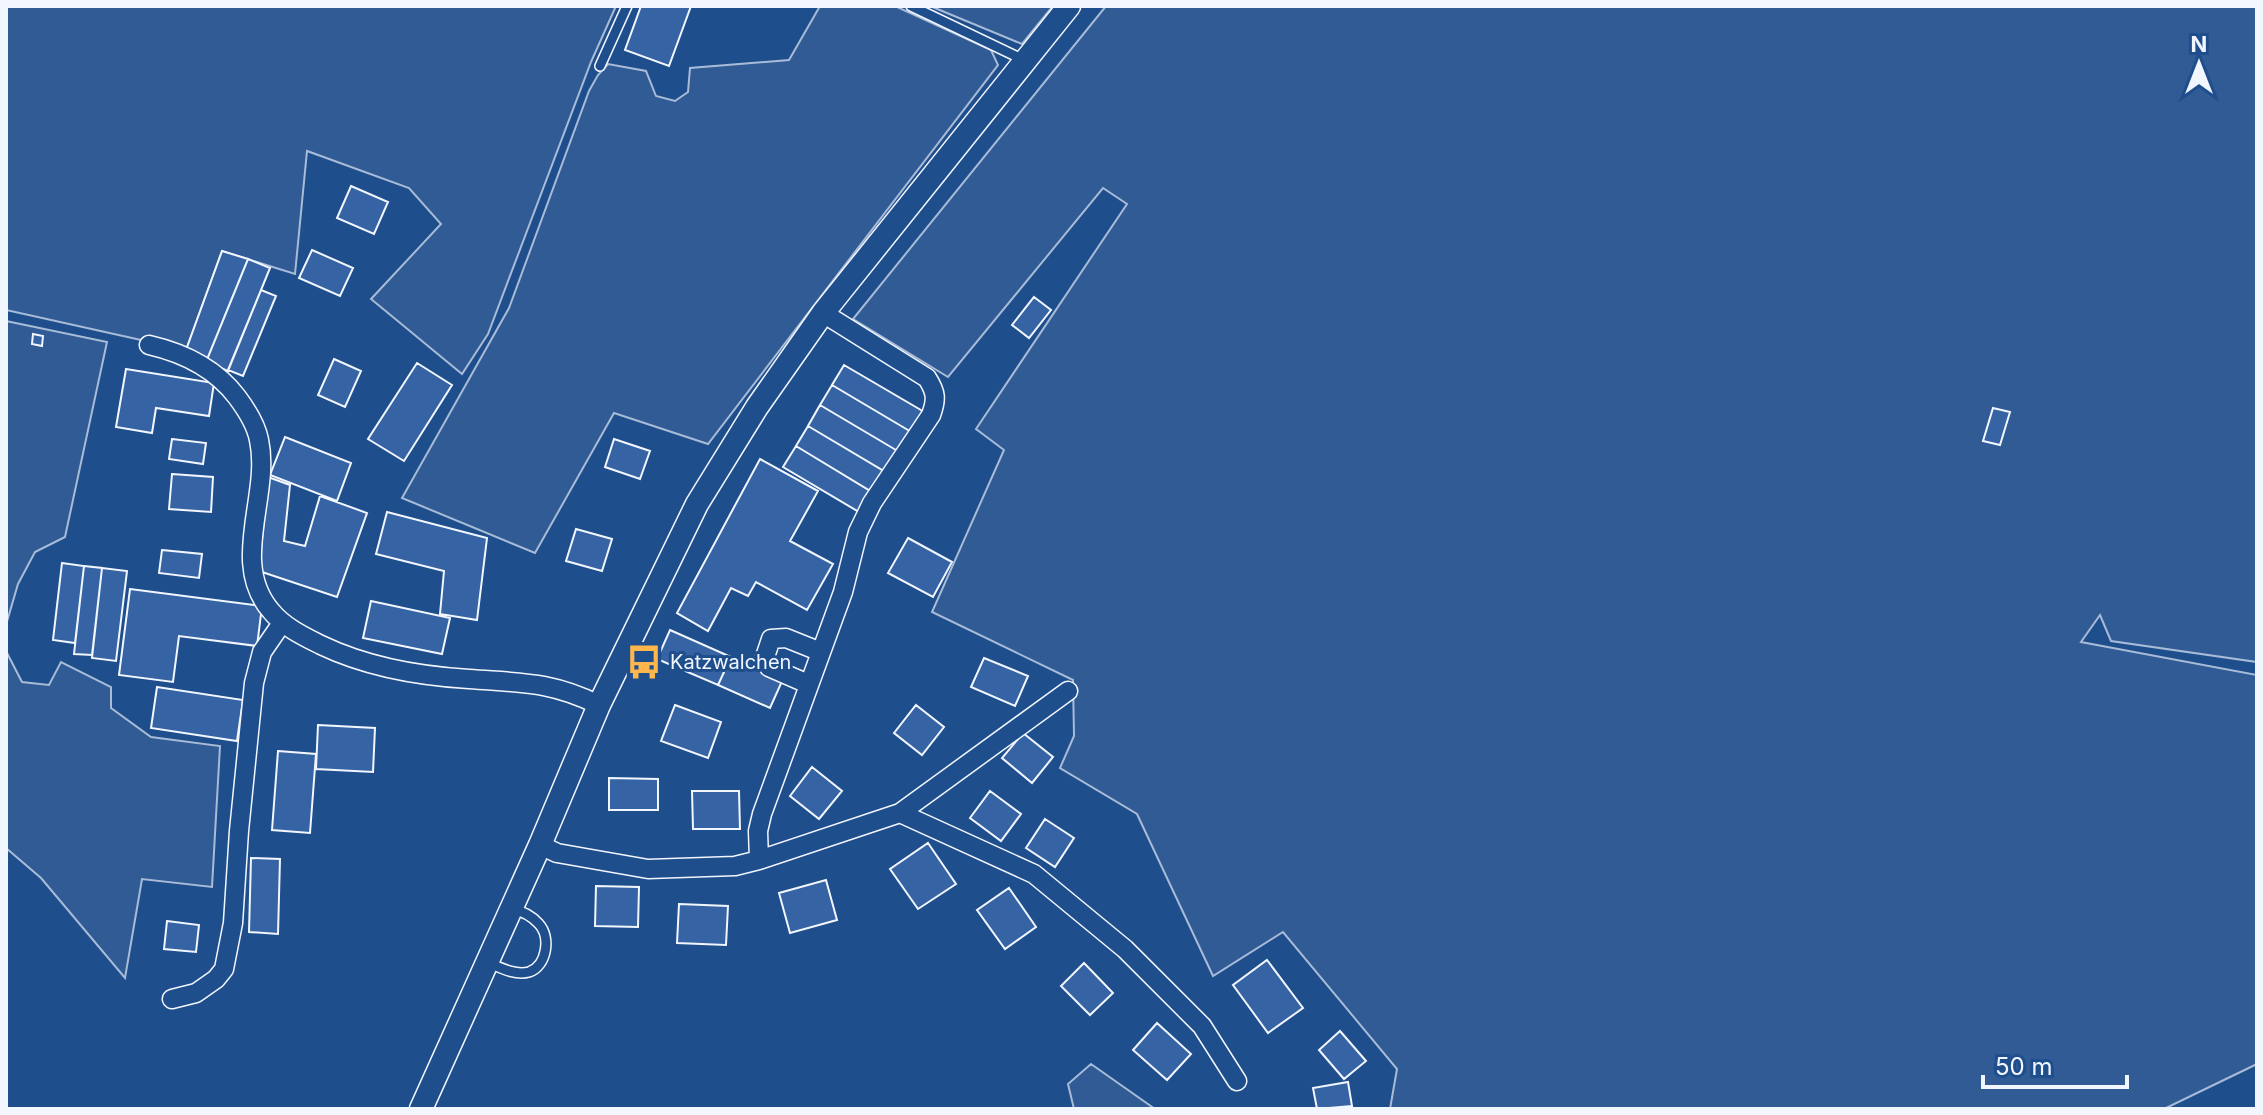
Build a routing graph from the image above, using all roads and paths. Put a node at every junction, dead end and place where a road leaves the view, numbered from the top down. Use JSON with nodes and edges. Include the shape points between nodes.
{"nodes":[{"id":1,"x":627,"y":6,"type":"edge"},
{"id":2,"x":911,"y":6,"type":"edge"},
{"id":3,"x":1069,"y":6,"type":"edge"},
{"id":4,"x":1024,"y":60,"type":"junction"},
{"id":5,"x":600,"y":66,"type":"dead end"},
{"id":6,"x":823,"y":313,"type":"junction"},
{"id":7,"x":149,"y":345,"type":"dead end"},
{"id":8,"x":282,"y":623,"type":"junction"},
{"id":9,"x":821,"y":652,"type":"junction"},
{"id":10,"x":808,"y":684,"type":"junction"},
{"id":11,"x":1068,"y":691,"type":"dead end"},
{"id":12,"x":599,"y":705,"type":"junction"},
{"id":13,"x":900,"y":813,"type":"junction"},
{"id":14,"x":540,"y":845,"type":"junction"},
{"id":15,"x":759,"y":860,"type":"junction"},
{"id":16,"x":511,"y":908,"type":"junction"},
{"id":17,"x":487,"y":962,"type":"junction"},
{"id":18,"x":172,"y":999,"type":"dead end"},
{"id":19,"x":1237,"y":1081,"type":"dead end"},
{"id":20,"x":421,"y":1109,"type":"edge"}],
"edges":[{"from":1,"to":5,"type":"lane"},
{"from":2,"to":4,"type":"lane"},
{"from":3,"to":4,"type":"street"},
{"from":4,"to":6,"type":"street"},
{"from":6,"to":9,"type":"street","via":[[927,378],[937,401],[858,532]]},
{"from":6,"to":12,"type":"street","via":[[697,504]]},
{"from":7,"to":8,"type":"street","via":[[212,372],[252,421],[261,459],[254,581]]},
{"from":8,"to":12,"type":"street","via":[[366,663],[542,684]]},
{"from":8,"to":18,"type":"street","via":[[262,652],[254,683],[233,923],[224,969],[196,993]]},
{"from":9,"to":10,"type":"street"},
{"from":9,"to":10,"type":"street","via":[[786,638],[771,639],[765,657],[769,667]]},
{"from":10,"to":15,"type":"street","via":[[762,814]]},
{"from":11,"to":13,"type":"street"},
{"from":12,"to":14,"type":"street"},
{"from":13,"to":15,"type":"street"},
{"from":13,"to":19,"type":"street","via":[[1034,874],[1125,949],[1202,1026]]},
{"from":14,"to":15,"type":"street","via":[[557,853],[648,869],[735,866]]},
{"from":14,"to":16,"type":"street"},
{"from":16,"to":17,"type":"street"},
{"from":16,"to":17,"type":"lane","via":[[540,924],[546,940],[541,964],[517,973]]},
{"from":17,"to":20,"type":"street"}]}
